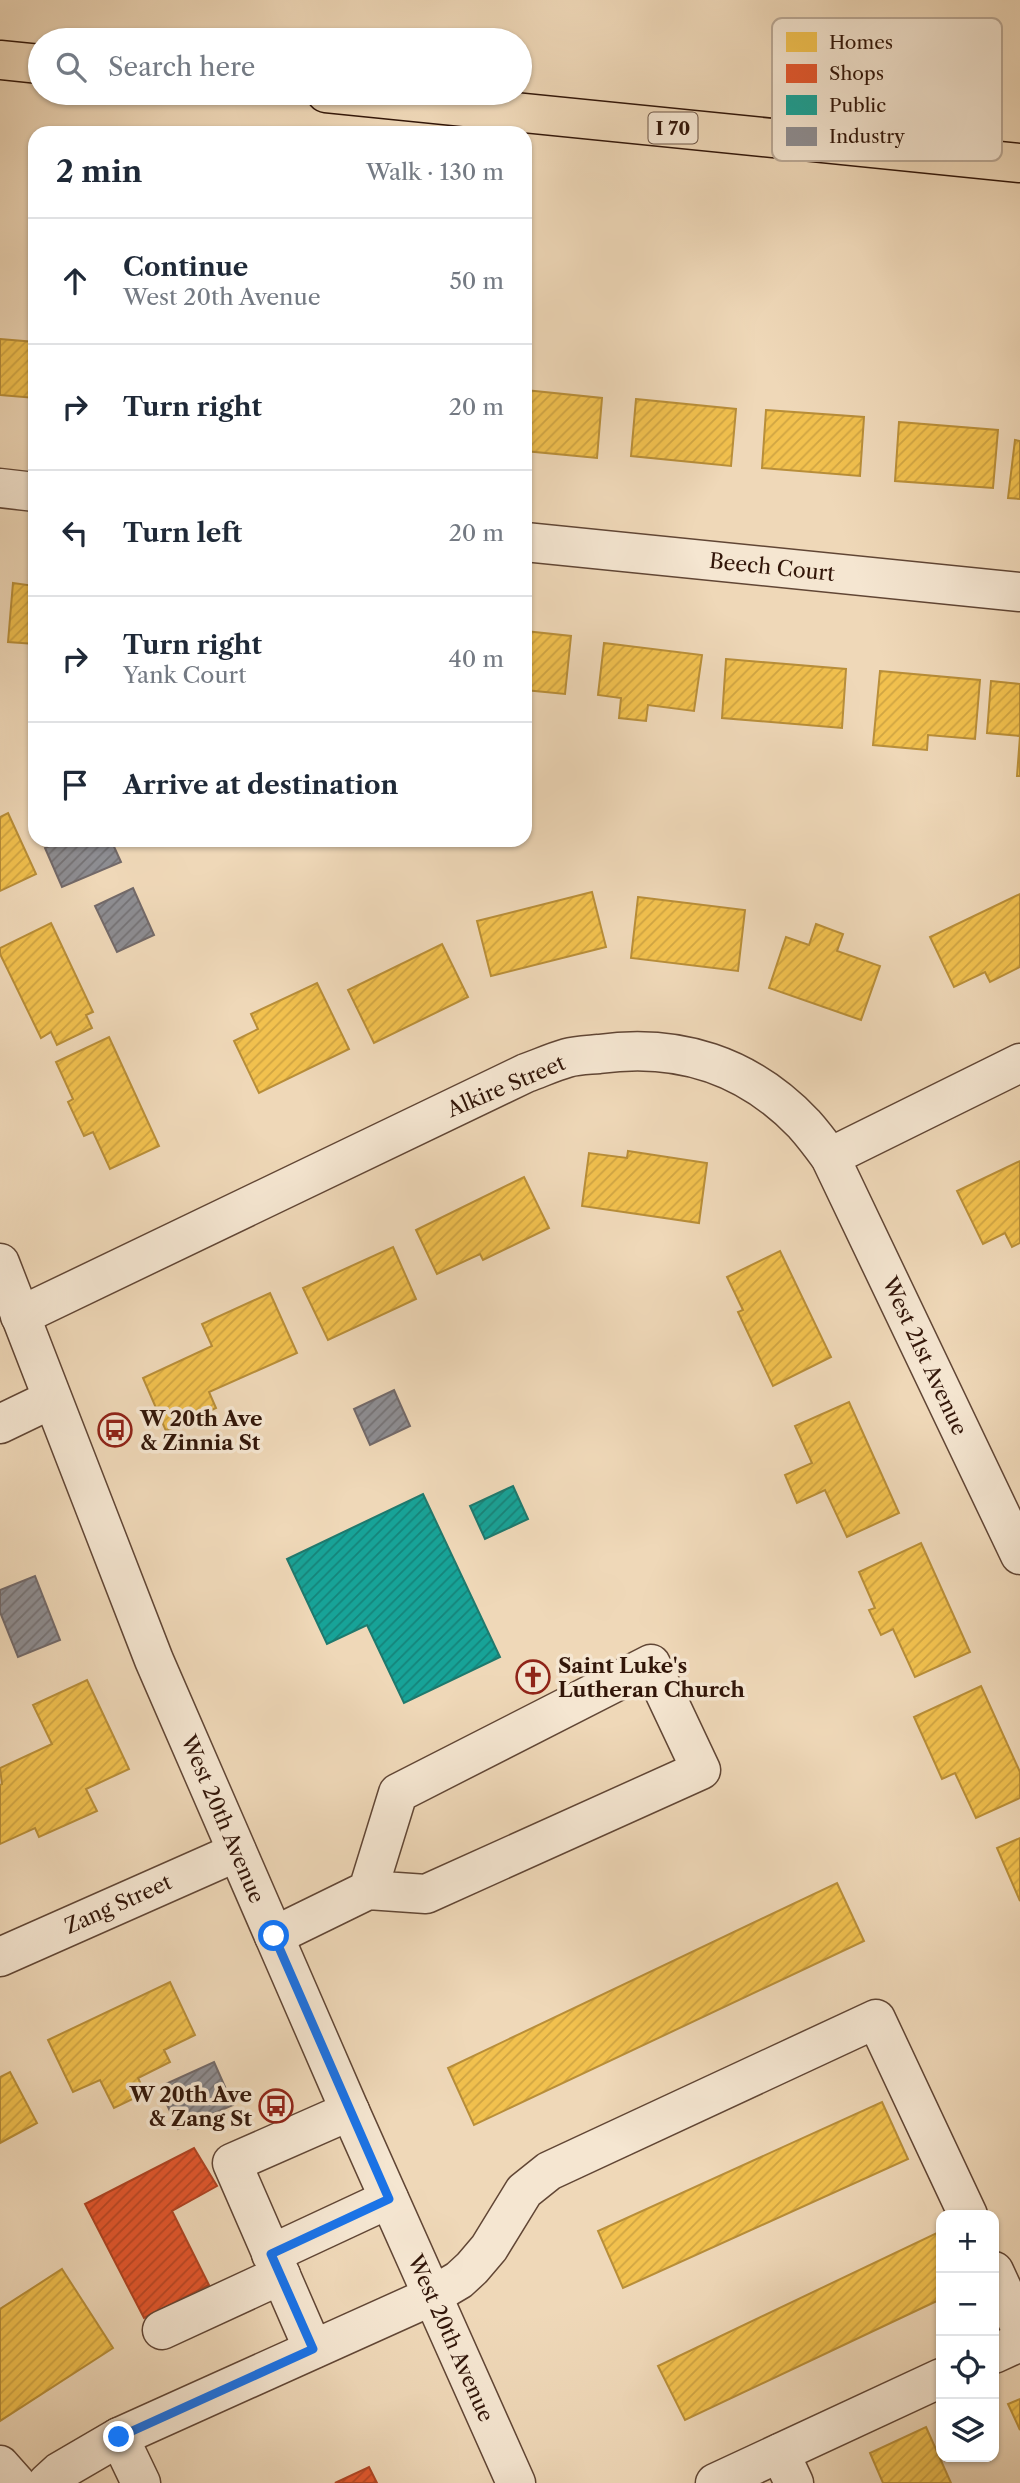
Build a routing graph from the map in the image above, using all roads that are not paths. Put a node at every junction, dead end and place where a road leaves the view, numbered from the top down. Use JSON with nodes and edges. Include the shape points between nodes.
{"nodes":[{"id":1,"x":0,"y":60,"type":"edge"},
{"id":2,"x":28,"y":63,"type":"edge"},
{"id":3,"x":445,"y":105,"type":"edge"},
{"id":4,"x":772,"y":138,"type":"edge"},
{"id":5,"x":1000,"y":161,"type":"edge"},
{"id":6,"x":1020,"y":163,"type":"edge"},
{"id":7,"x":0,"y":488,"type":"edge"},
{"id":8,"x":28,"y":491,"type":"edge"},
{"id":9,"x":532,"y":543,"type":"edge"},
{"id":10,"x":1020,"y":592,"type":"edge"},
{"id":11,"x":1020,"y":1063,"type":"edge"},
{"id":12,"x":830,"y":1157,"type":"junction"},
{"id":13,"x":0,"y":1263,"type":"edge"},
{"id":14,"x":20,"y":1316,"type":"junction"},
{"id":15,"x":52,"y":1399,"type":"junction"},
{"id":16,"x":0,"y":1424,"type":"edge"},
{"id":17,"x":1020,"y":1555,"type":"edge"},
{"id":18,"x":237,"y":1852,"type":"junction"},
{"id":19,"x":368,"y":1889,"type":"junction"},
{"id":20,"x":274,"y":1936,"type":"junction"},
{"id":21,"x":0,"y":1957,"type":"edge"},
{"id":22,"x":350,"y":2111,"type":"junction"},
{"id":23,"x":389,"y":2199,"type":"junction"},
{"id":24,"x":966,"y":2210,"type":"edge"},
{"id":25,"x":276,"y":2264,"type":"junction"},
{"id":26,"x":995,"y":2273,"type":"edge"},
{"id":27,"x":432,"y":2296,"type":"junction"},
{"id":28,"x":1020,"y":2327,"type":"edge"},
{"id":29,"x":162,"y":2330,"type":"dead end"},
{"id":30,"x":1020,"y":2342,"type":"edge"},
{"id":31,"x":313,"y":2349,"type":"junction"},
{"id":32,"x":999,"y":2352,"type":"edge"},
{"id":33,"x":936,"y":2381,"type":"edge"},
{"id":34,"x":119,"y":2437,"type":"junction"},
{"id":35,"x":0,"y":2465,"type":"edge"},
{"id":36,"x":787,"y":2468,"type":"edge"},
{"id":37,"x":16,"y":2483,"type":"edge"},
{"id":38,"x":47,"y":2483,"type":"edge"},
{"id":39,"x":141,"y":2483,"type":"edge"},
{"id":40,"x":516,"y":2483,"type":"edge"},
{"id":41,"x":715,"y":2483,"type":"edge"}],
"edges":[{"from":1,"to":2,"type":"highway"},
{"from":3,"to":4,"type":"highway","number":"I 70"},
{"from":5,"to":6,"type":"highway","number":"I 70"},
{"from":7,"to":8,"type":"street"},
{"from":9,"to":10,"type":"street","name":"Beech Court"},
{"from":11,"to":12,"type":"street"},
{"from":12,"to":14,"type":"street","name":"Alkire Street","via":[[804,1124],[773,1096],[733,1071],[688,1055],[651,1050],[569,1058],[526,1073]]},
{"from":12,"to":17,"type":"street","name":"West 21st Avenue"},
{"from":13,"to":14,"type":"street","name":"West 20th Avenue"},
{"from":14,"to":15,"type":"street","name":"West 20th Avenue"},
{"from":15,"to":16,"type":"street"},
{"from":15,"to":18,"type":"street","name":"West 20th Avenue","via":[[125,1589]]},
{"from":18,"to":20,"type":"street","name":"West 20th Avenue"},
{"from":18,"to":21,"type":"street","name":"Zang Street"},
{"from":19,"to":19,"type":"street","via":[[426,1894],[701,1770],[652,1664],[398,1793]]},
{"from":19,"to":20,"type":"street"},
{"from":20,"to":22,"type":"street","name":"West 20th Avenue"},
{"from":22,"to":23,"type":"street","name":"West 20th Avenue"},
{"from":22,"to":25,"type":"street","via":[[232,2163]]},
{"from":23,"to":25,"type":"street"},
{"from":23,"to":27,"type":"street","name":"West 20th Avenue"},
{"from":24,"to":27,"type":"street","via":[[876,2019],[549,2171],[524,2191],[472,2268]]},
{"from":25,"to":29,"type":"street"},
{"from":25,"to":31,"type":"street"},
{"from":26,"to":28,"type":"street"},
{"from":27,"to":31,"type":"street"},
{"from":27,"to":40,"type":"street","name":"West 20th Avenue"},
{"from":30,"to":32,"type":"street"},
{"from":31,"to":34,"type":"street"},
{"from":33,"to":36,"type":"street"},
{"from":34,"to":38,"type":"street"},
{"from":34,"to":39,"type":"street"},
{"from":35,"to":37,"type":"street"},
{"from":36,"to":41,"type":"street"}]}
